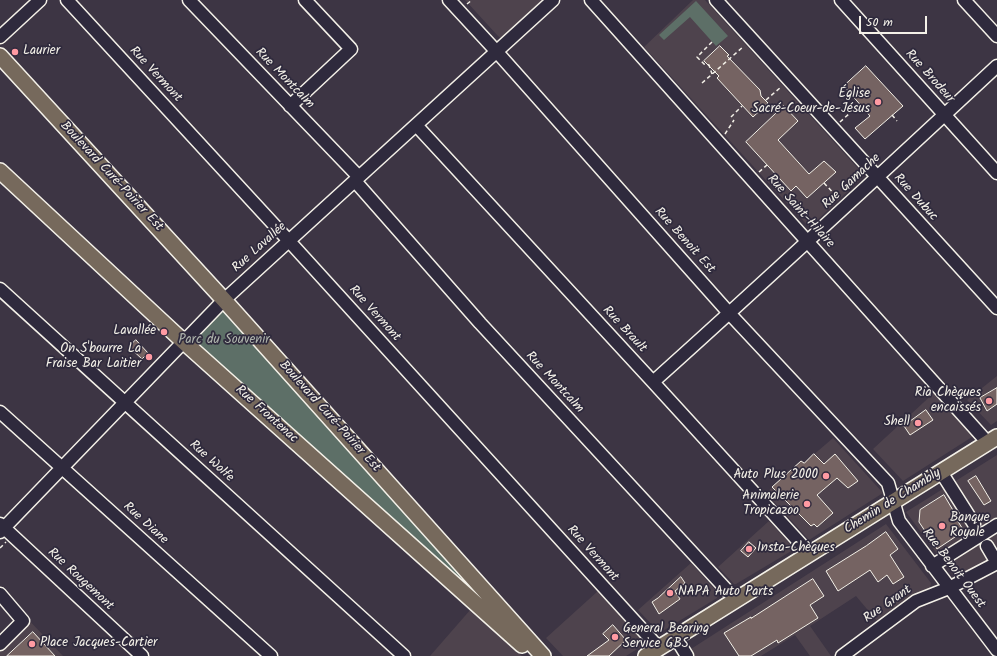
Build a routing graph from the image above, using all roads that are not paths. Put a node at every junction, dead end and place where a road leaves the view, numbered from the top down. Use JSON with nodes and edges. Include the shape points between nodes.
{"nodes":[{"id":1,"x":40,"y":0,"type":"edge"},
{"id":2,"x":67,"y":0,"type":"edge"},
{"id":3,"x":188,"y":0,"type":"edge"},
{"id":4,"x":305,"y":0,"type":"edge"},
{"id":5,"x":449,"y":0,"type":"edge"},
{"id":6,"x":553,"y":0,"type":"edge"},
{"id":7,"x":591,"y":0,"type":"edge"},
{"id":8,"x":716,"y":0,"type":"edge"},
{"id":9,"x":841,"y":0,"type":"edge"},
{"id":10,"x":964,"y":0,"type":"edge"},
{"id":11,"x":997,"y":36,"type":"edge"},
{"id":12,"x":0,"y":37,"type":"edge"},
{"id":13,"x":497,"y":52,"type":"junction"},
{"id":14,"x":0,"y":56,"type":"edge"},
{"id":15,"x":997,"y":66,"type":"edge"},
{"id":16,"x":290,"y":106,"type":"junction"},
{"id":17,"x":945,"y":115,"type":"junction"},
{"id":18,"x":416,"y":125,"type":"junction"},
{"id":19,"x":0,"y":171,"type":"edge"},
{"id":20,"x":997,"y":173,"type":"edge"},
{"id":21,"x":878,"y":177,"type":"junction"},
{"id":22,"x":357,"y":179,"type":"junction"},
{"id":23,"x":289,"y":241,"type":"junction"},
{"id":24,"x":808,"y":242,"type":"junction"},
{"id":25,"x":0,"y":289,"type":"edge"},
{"id":26,"x":224,"y":300,"type":"junction"},
{"id":27,"x":997,"y":308,"type":"edge"},
{"id":28,"x":729,"y":314,"type":"junction"},
{"id":29,"x":184,"y":342,"type":"junction"},
{"id":30,"x":653,"y":382,"type":"junction"},
{"id":31,"x":125,"y":403,"type":"junction"},
{"id":32,"x":0,"y":412,"type":"edge"},
{"id":33,"x":992,"y":440,"type":"edge"},
{"id":34,"x":62,"y":468,"type":"junction"},
{"id":35,"x":941,"y":472,"type":"junction"},
{"id":36,"x":894,"y":501,"type":"junction"},
{"id":37,"x":974,"y":524,"type":"dead end"},
{"id":38,"x":997,"y":525,"type":"edge"},
{"id":39,"x":1,"y":528,"type":"edge"},
{"id":40,"x":987,"y":546,"type":"dead end"},
{"id":41,"x":810,"y":554,"type":"junction"},
{"id":42,"x":997,"y":563,"type":"edge"},
{"id":43,"x":932,"y":566,"type":"junction"},
{"id":44,"x":949,"y":588,"type":"junction"},
{"id":45,"x":0,"y":594,"type":"edge"},
{"id":46,"x":736,"y":600,"type":"junction"},
{"id":47,"x":676,"y":638,"type":"junction"},
{"id":48,"x":0,"y":644,"type":"edge"},
{"id":49,"x":659,"y":648,"type":"junction"},
{"id":50,"x":997,"y":650,"type":"edge"},
{"id":51,"x":142,"y":656,"type":"edge"},
{"id":52,"x":271,"y":656,"type":"edge"},
{"id":53,"x":404,"y":656,"type":"edge"},
{"id":54,"x":534,"y":656,"type":"edge"},
{"id":55,"x":543,"y":656,"type":"edge"},
{"id":56,"x":646,"y":656,"type":"edge"},
{"id":57,"x":687,"y":656,"type":"edge"},
{"id":58,"x":842,"y":656,"type":"edge"}],
"edges":[{"from":1,"to":12,"type":"street"},
{"from":2,"to":23,"type":"street","name":"Rue Vermont"},
{"from":3,"to":16,"type":"street","name":"Rue Montcalm"},
{"from":4,"to":16,"type":"street","via":[[350,49]]},
{"from":5,"to":13,"type":"street","name":"Rue Benoit Est"},
{"from":6,"to":13,"type":"street","name":"Rue Lavallée"},
{"from":7,"to":24,"type":"street","name":"Rue Saint-Hilaire"},
{"from":8,"to":21,"type":"street","name":"Rue Dubuc"},
{"from":9,"to":17,"type":"street","name":"Rue Brodeur"},
{"from":10,"to":11,"type":"street"},
{"from":13,"to":18,"type":"street","name":"Rue Lavallée"},
{"from":13,"to":28,"type":"street","name":"Rue Benoit Est"},
{"from":14,"to":26,"type":"main road","name":"Boulevard Curé-Poirier Est"},
{"from":15,"to":17,"type":"street","name":"Rue Gamache"},
{"from":16,"to":22,"type":"street","name":"Rue Montcalm"},
{"from":17,"to":20,"type":"street","name":"Rue Brodeur"},
{"from":17,"to":21,"type":"street","name":"Rue Gamache"},
{"from":18,"to":22,"type":"street","name":"Rue Lavallée"},
{"from":18,"to":30,"type":"street","name":"Rue Brault"},
{"from":19,"to":29,"type":"main road","name":"Rue Frontenac"},
{"from":21,"to":24,"type":"street","name":"Rue Gamache"},
{"from":21,"to":27,"type":"street","name":"Rue Dubuc"},
{"from":22,"to":23,"type":"street","name":"Rue Lavallée"},
{"from":22,"to":46,"type":"street","name":"Rue Montcalm","via":[[480,323]]},
{"from":23,"to":26,"type":"street","name":"Rue Lavallée"},
{"from":23,"to":49,"type":"street","name":"Rue Vermont"},
{"from":24,"to":28,"type":"street","name":"Rue Gamache"},
{"from":24,"to":33,"type":"street","name":"Rue Saint-Hilaire"},
{"from":25,"to":31,"type":"street","name":"Rue Wolfe"},
{"from":26,"to":29,"type":"street","name":"Rue Lavallée"},
{"from":26,"to":55,"type":"main road","name":"Boulevard Curé-Poirier Est"},
{"from":28,"to":30,"type":"street","name":"Rue Gamache"},
{"from":28,"to":36,"type":"street","name":"Rue Benoit Est","via":[[888,483]]},
{"from":29,"to":31,"type":"street","name":"Rue Lavallée"},
{"from":29,"to":54,"type":"main road","name":"Rue Frontenac"},
{"from":30,"to":41,"type":"street","name":"Rue Brault"},
{"from":31,"to":34,"type":"street","name":"Rue Lavallée"},
{"from":31,"to":53,"type":"street","name":"Rue Wolfe"},
{"from":32,"to":34,"type":"street","name":"Rue Diane"},
{"from":33,"to":35,"type":"main road","name":"Chemin de Chambly"},
{"from":34,"to":39,"type":"street","name":"Rue Lavallée"},
{"from":34,"to":52,"type":"street","name":"Rue Diane"},
{"from":35,"to":36,"type":"main road","name":"Chemin de Chambly"},
{"from":35,"to":37,"type":"street"},
{"from":36,"to":41,"type":"main road","name":"Chemin de Chambly"},
{"from":36,"to":43,"type":"street","name":"Rue Benoit Ouest","via":[[899,521]]},
{"from":38,"to":43,"type":"street"},
{"from":39,"to":51,"type":"street","name":"Rue Rougemont"},
{"from":40,"to":42,"type":"street"},
{"from":41,"to":46,"type":"main road","name":"Chemin de Chambly"},
{"from":42,"to":44,"type":"street","name":"Rue Grant"},
{"from":43,"to":44,"type":"street","name":"Rue Benoit Ouest"},
{"from":44,"to":50,"type":"street","name":"Rue Benoit Ouest"},
{"from":44,"to":58,"type":"street","name":"Rue Grant","via":[[916,601]]},
{"from":45,"to":48,"type":"street","via":[[23,621]]},
{"from":46,"to":47,"type":"main road","name":"Chemin de Chambly"},
{"from":47,"to":49,"type":"main road","name":"Chemin de Chambly"},
{"from":47,"to":57,"type":"street"},
{"from":49,"to":56,"type":"main road","name":"Chemin de Chambly"}]}
